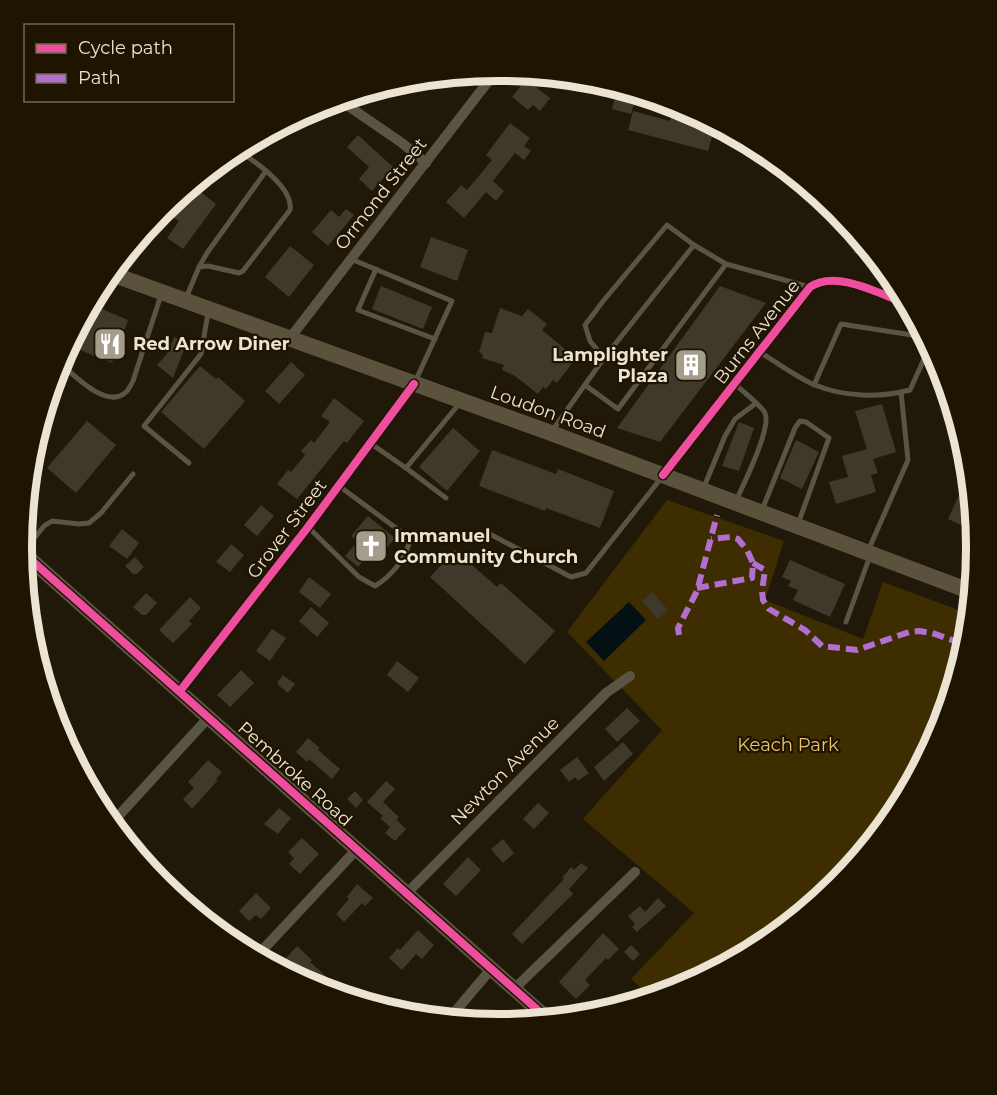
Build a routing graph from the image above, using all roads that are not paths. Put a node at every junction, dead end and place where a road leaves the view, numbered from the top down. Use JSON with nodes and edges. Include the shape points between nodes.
{"nodes":[{"id":1,"x":489,"y":80,"type":"edge"},
{"id":2,"x":351,"y":104,"type":"edge"},
{"id":3,"x":245,"y":155,"type":"edge"},
{"id":4,"x":426,"y":163,"type":"junction"},
{"id":5,"x":266,"y":171,"type":"junction"},
{"id":6,"x":694,"y":245,"type":"junction"},
{"id":7,"x":351,"y":259,"type":"junction"},
{"id":8,"x":726,"y":264,"type":"junction"},
{"id":9,"x":200,"y":267,"type":"junction"},
{"id":10,"x":376,"y":269,"type":"junction"},
{"id":11,"x":119,"y":276,"type":"edge"},
{"id":12,"x":810,"y":287,"type":"junction"},
{"id":13,"x":162,"y":292,"type":"junction"},
{"id":14,"x":185,"y":299,"type":"junction"},
{"id":15,"x":894,"y":299,"type":"edge"},
{"id":16,"x":209,"y":309,"type":"junction"},
{"id":17,"x":915,"y":337,"type":"edge"},
{"id":18,"x":290,"y":338,"type":"junction"},
{"id":19,"x":435,"y":339,"type":"junction"},
{"id":20,"x":759,"y":352,"type":"junction"},
{"id":21,"x":604,"y":358,"type":"junction"},
{"id":22,"x":925,"y":358,"type":"edge"},
{"id":23,"x":67,"y":369,"type":"edge"},
{"id":24,"x":414,"y":384,"type":"junction"},
{"id":25,"x":735,"y":384,"type":"junction"},
{"id":26,"x":585,"y":385,"type":"junction"},
{"id":27,"x":814,"y":385,"type":"junction"},
{"id":28,"x":900,"y":392,"type":"junction"},
{"id":29,"x":462,"y":401,"type":"junction"},
{"id":30,"x":755,"y":404,"type":"junction"},
{"id":31,"x":551,"y":433,"type":"junction"},
{"id":32,"x":370,"y":443,"type":"junction"},
{"id":33,"x":189,"y":463,"type":"dead end"},
{"id":34,"x":406,"y":468,"type":"junction"},
{"id":35,"x":133,"y":474,"type":"dead end"},
{"id":36,"x":663,"y":475,"type":"junction"},
{"id":37,"x":339,"y":486,"type":"junction"},
{"id":38,"x":702,"y":491,"type":"junction"},
{"id":39,"x":446,"y":498,"type":"dead end"},
{"id":40,"x":736,"y":503,"type":"junction"},
{"id":41,"x":762,"y":512,"type":"junction"},
{"id":42,"x":797,"y":525,"type":"junction"},
{"id":43,"x":308,"y":527,"type":"junction"},
{"id":44,"x":486,"y":532,"type":"dead end"},
{"id":45,"x":32,"y":540,"type":"edge"},
{"id":46,"x":869,"y":553,"type":"junction"},
{"id":47,"x":32,"y":561,"type":"edge"},
{"id":48,"x":964,"y":588,"type":"edge"},
{"id":49,"x":846,"y":622,"type":"dead end"},
{"id":50,"x":630,"y":676,"type":"dead end"},
{"id":51,"x":180,"y":691,"type":"junction"},
{"id":52,"x":209,"y":717,"type":"junction"},
{"id":53,"x":117,"y":817,"type":"edge"},
{"id":54,"x":357,"y":849,"type":"junction"},
{"id":55,"x":635,"y":872,"type":"dead end"},
{"id":56,"x":407,"y":893,"type":"junction"},
{"id":57,"x":262,"y":950,"type":"edge"},
{"id":58,"x":492,"y":968,"type":"junction"},
{"id":59,"x":514,"y":989,"type":"junction"},
{"id":60,"x":454,"y":1013,"type":"edge"},
{"id":61,"x":541,"y":1013,"type":"edge"}],
"edges":[{"from":1,"to":4,"type":"street","name":"Ormond Street"},
{"from":2,"to":4,"type":"street"},
{"from":3,"to":5,"type":"lane"},
{"from":4,"to":7,"type":"street","name":"Ormond Street"},
{"from":5,"to":9,"type":"lane"},
{"from":5,"to":9,"type":"lane","via":[[280,184],[289,199],[290,210],[243,271]]},
{"from":6,"to":8,"type":"lane"},
{"from":6,"to":21,"type":"lane"},
{"from":6,"to":21,"type":"lane","via":[[667,225],[604,300],[585,325],[590,341]]},
{"from":7,"to":10,"type":"lane"},
{"from":7,"to":18,"type":"street","name":"Ormond Street"},
{"from":8,"to":12,"type":"lane"},
{"from":8,"to":26,"type":"lane","via":[[618,409]]},
{"from":9,"to":14,"type":"lane"},
{"from":10,"to":19,"type":"lane","via":[[452,301]]},
{"from":10,"to":19,"type":"lane","via":[[358,310]]},
{"from":11,"to":13,"type":"main road","name":"Loudon Road"},
{"from":12,"to":15,"type":"street","name":"Burns Avenue","via":[[829,279]]},
{"from":12,"to":20,"type":"street","name":"Burns Avenue"},
{"from":13,"to":14,"type":"main road","name":"Loudon Road"},
{"from":13,"to":23,"type":"lane","via":[[133,381],[124,393],[112,398],[101,396]]},
{"from":14,"to":16,"type":"main road","name":"Loudon Road"},
{"from":16,"to":18,"type":"main road","name":"Loudon Road"},
{"from":16,"to":33,"type":"lane","via":[[201,354],[144,426]]},
{"from":17,"to":27,"type":"lane","via":[[841,324]]},
{"from":18,"to":24,"type":"main road","name":"Loudon Road"},
{"from":19,"to":24,"type":"lane"},
{"from":20,"to":25,"type":"street","name":"Burns Avenue"},
{"from":20,"to":27,"type":"lane"},
{"from":21,"to":26,"type":"lane"},
{"from":22,"to":28,"type":"lane","via":[[910,390]]},
{"from":24,"to":29,"type":"main road","name":"Loudon Road"},
{"from":24,"to":32,"type":"street","name":"Grover Street"},
{"from":25,"to":30,"type":"lane"},
{"from":25,"to":36,"type":"street","name":"Burns Avenue"},
{"from":26,"to":31,"type":"lane"},
{"from":27,"to":28,"type":"lane","via":[[852,394]]},
{"from":28,"to":46,"type":"lane","via":[[908,460]]},
{"from":29,"to":31,"type":"main road","name":"Loudon Road"},
{"from":29,"to":34,"type":"lane"},
{"from":30,"to":38,"type":"lane","via":[[735,419]]},
{"from":30,"to":40,"type":"lane","via":[[767,416],[765,430]]},
{"from":31,"to":36,"type":"main road","name":"Loudon Road"},
{"from":32,"to":34,"type":"lane"},
{"from":32,"to":37,"type":"street","name":"Grover Street"},
{"from":34,"to":39,"type":"lane"},
{"from":35,"to":45,"type":"lane","via":[[89,523],[52,521]]},
{"from":36,"to":38,"type":"main road","name":"Loudon Road"},
{"from":36,"to":44,"type":"lane","via":[[586,573],[571,577]]},
{"from":37,"to":43,"type":"street","name":"Grover Street"},
{"from":37,"to":43,"type":"lane","via":[[400,531],[410,543],[387,579],[375,586],[359,577]]},
{"from":38,"to":40,"type":"main road","name":"Loudon Road"},
{"from":40,"to":41,"type":"main road","name":"Loudon Road"},
{"from":41,"to":42,"type":"main road","name":"Loudon Road"},
{"from":41,"to":42,"type":"lane","via":[[795,428],[800,421],[806,422],[829,438]]},
{"from":42,"to":46,"type":"main road","name":"Loudon Road"},
{"from":43,"to":51,"type":"street","name":"Grover Street"},
{"from":46,"to":48,"type":"main road","name":"Loudon Road"},
{"from":46,"to":49,"type":"lane"},
{"from":47,"to":51,"type":"street","name":"Pembroke Road"},
{"from":50,"to":56,"type":"street","name":"Newton Avenue","via":[[606,693]]},
{"from":51,"to":52,"type":"street","name":"Pembroke Road"},
{"from":52,"to":53,"type":"street"},
{"from":52,"to":54,"type":"street","name":"Pembroke Road"},
{"from":54,"to":56,"type":"street","name":"Pembroke Road"},
{"from":54,"to":57,"type":"street"},
{"from":55,"to":59,"type":"street"},
{"from":56,"to":58,"type":"street","name":"Pembroke Road"},
{"from":58,"to":59,"type":"street","name":"Pembroke Road"},
{"from":58,"to":60,"type":"street"},
{"from":59,"to":61,"type":"street","name":"Pembroke Road"}]}
